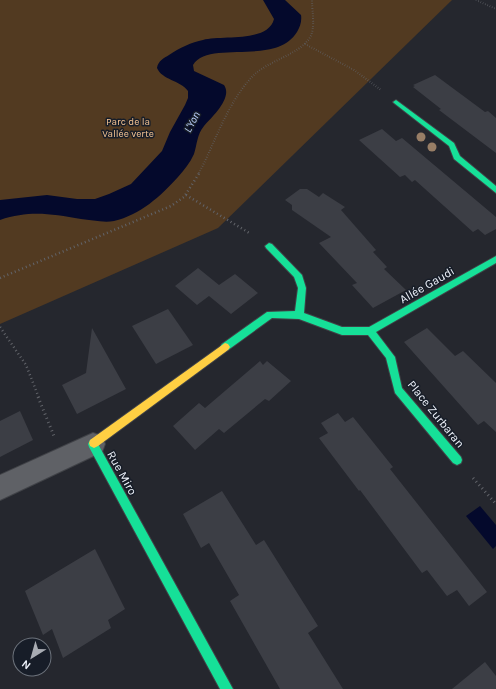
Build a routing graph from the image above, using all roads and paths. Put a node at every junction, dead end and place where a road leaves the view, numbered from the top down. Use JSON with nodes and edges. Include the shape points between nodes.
{"nodes":[{"id":1,"x":312,"y":0,"type":"edge"},
{"id":2,"x":476,"y":0,"type":"edge"},
{"id":3,"x":496,"y":9,"type":"edge"},
{"id":4,"x":305,"y":44,"type":"junction"},
{"id":5,"x":396,"y":102,"type":"joint"},
{"id":6,"x":496,"y":190,"type":"edge"},
{"id":7,"x":186,"y":195,"type":"junction"},
{"id":8,"x":269,"y":246,"type":"joint"},
{"id":9,"x":496,"y":259,"type":"edge"},
{"id":10,"x":0,"y":278,"type":"edge"},
{"id":11,"x":299,"y":315,"type":"junction"},
{"id":12,"x":0,"y":327,"type":"edge"},
{"id":13,"x":370,"y":331,"type":"junction"},
{"id":14,"x":93,"y":444,"type":"junction"},
{"id":15,"x":63,"y":458,"type":"junction"},
{"id":16,"x":457,"y":460,"type":"joint"},
{"id":17,"x":0,"y":488,"type":"edge"},
{"id":18,"x":496,"y":504,"type":"edge"},
{"id":19,"x":226,"y":689,"type":"edge"}],
"edges":[{"from":1,"to":4,"type":"path","via":[[312,34]]},
{"from":2,"to":3,"type":"path"},
{"from":4,"to":5,"type":"path","via":[[354,70]]},
{"from":4,"to":7,"type":"path","via":[[262,68],[247,84]]},
{"from":5,"to":6,"type":"street","via":[[452,145],[457,157]]},
{"from":7,"to":8,"type":"path"},
{"from":7,"to":10,"type":"path","via":[[179,202],[161,211]]},
{"from":8,"to":11,"type":"street","via":[[298,275],[302,288]]},
{"from":9,"to":13,"type":"street","name":"Allée Gaudi"},
{"from":11,"to":13,"type":"street","via":[[342,331]]},
{"from":11,"to":14,"type":"street","name":"Rue Miro","via":[[270,314]]},
{"from":12,"to":15,"type":"path","via":[[26,365]]},
{"from":13,"to":16,"type":"street","name":"Place Zurbaran","via":[[390,357],[398,390]]},
{"from":14,"to":15,"type":"street"},
{"from":14,"to":19,"type":"street","name":"Rue Miro"},
{"from":15,"to":17,"type":"street"},
{"from":16,"to":18,"type":"path"}]}
